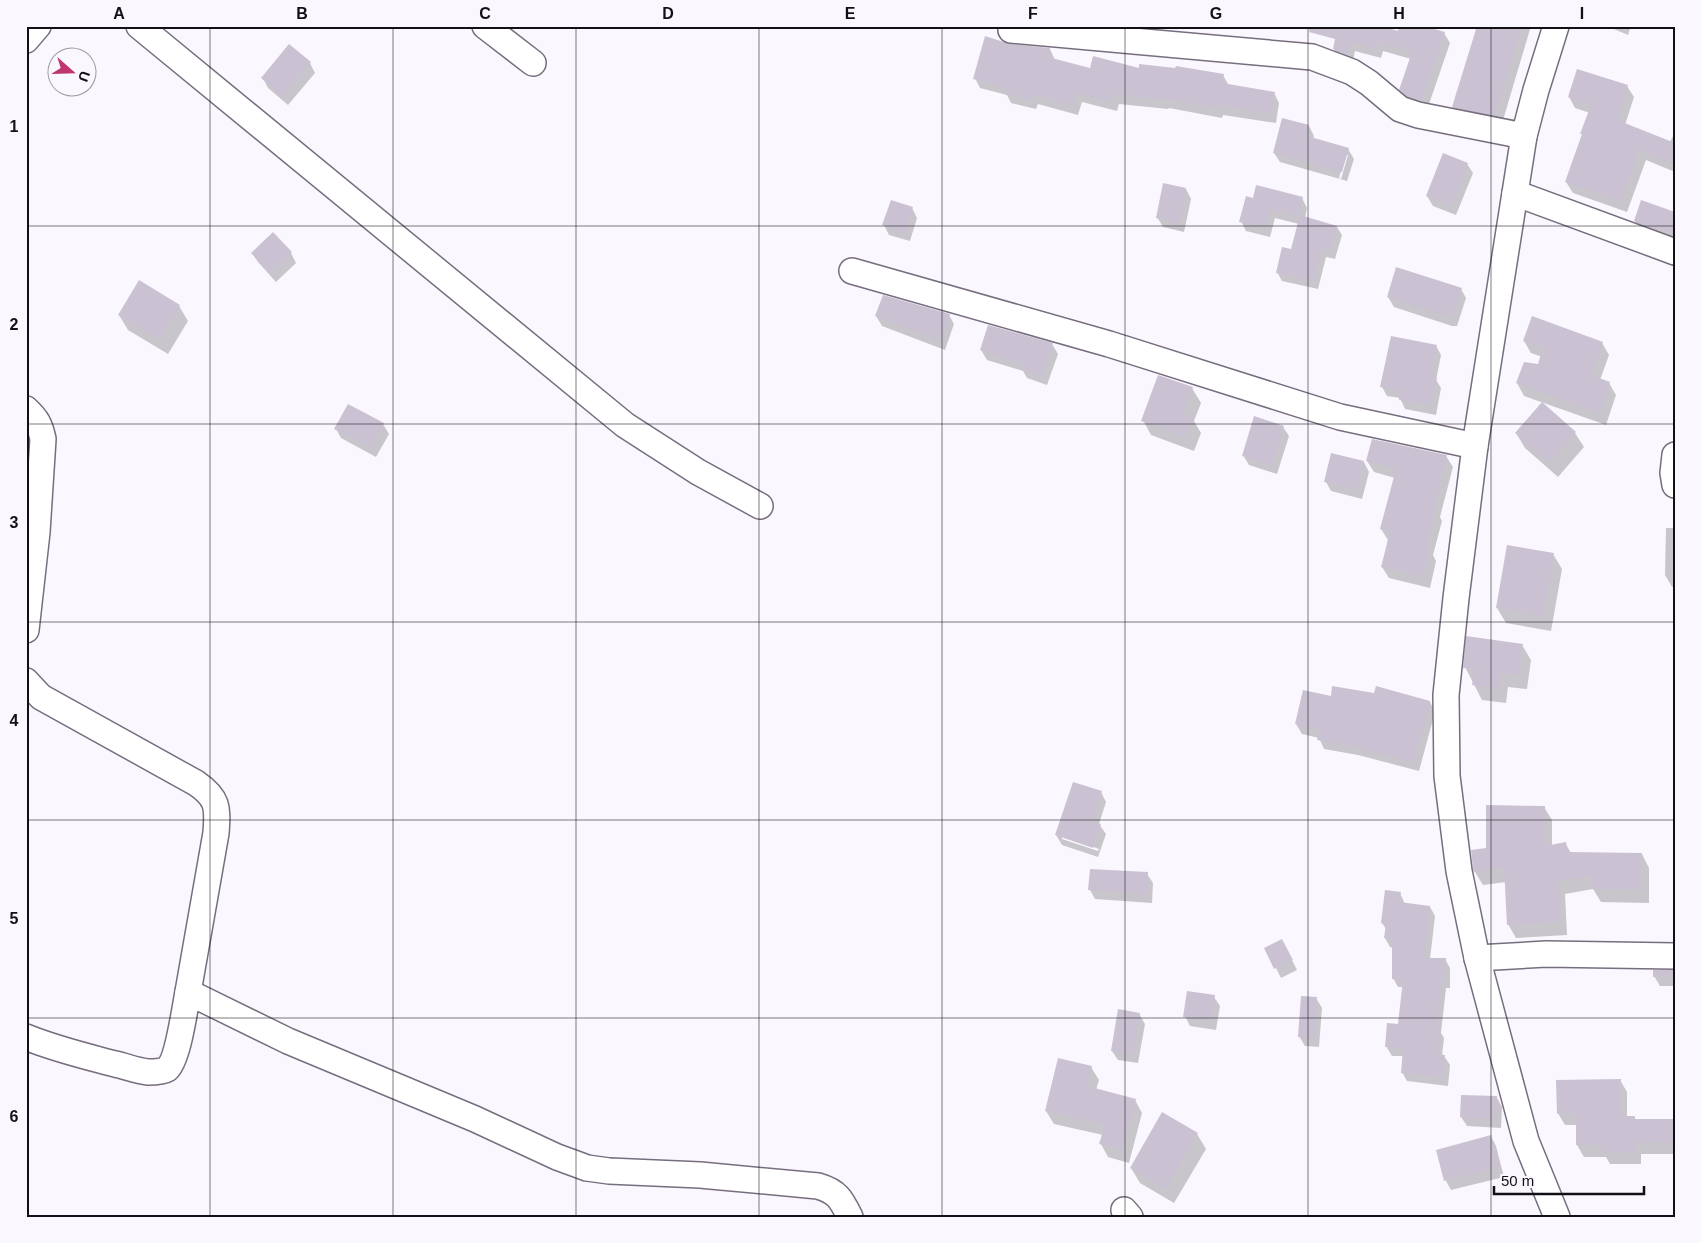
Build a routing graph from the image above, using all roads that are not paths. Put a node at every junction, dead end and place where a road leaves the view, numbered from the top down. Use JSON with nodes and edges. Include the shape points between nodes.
{"nodes":[{"id":1,"x":38,"y":26,"type":"edge"},
{"id":2,"x":139,"y":26,"type":"edge"},
{"id":3,"x":485,"y":26,"type":"edge"},
{"id":4,"x":1556,"y":26,"type":"edge"},
{"id":5,"x":1011,"y":30,"type":"dead end"},
{"id":6,"x":26,"y":40,"type":"edge"},
{"id":7,"x":533,"y":63,"type":"dead end"},
{"id":8,"x":1524,"y":136,"type":"junction"},
{"id":9,"x":1515,"y":193,"type":"junction"},
{"id":10,"x":1675,"y":252,"type":"edge"},
{"id":11,"x":852,"y":271,"type":"dead end"},
{"id":12,"x":26,"y":409,"type":"edge"},
{"id":13,"x":1475,"y":446,"type":"junction"},
{"id":14,"x":1675,"y":455,"type":"edge"},
{"id":15,"x":1675,"y":485,"type":"edge"},
{"id":16,"x":760,"y":506,"type":"dead end"},
{"id":17,"x":26,"y":630,"type":"edge"},
{"id":18,"x":26,"y":681,"type":"edge"},
{"id":19,"x":1675,"y":956,"type":"edge"},
{"id":20,"x":1477,"y":958,"type":"junction"},
{"id":21,"x":188,"y":992,"type":"junction"},
{"id":22,"x":26,"y":1037,"type":"edge"},
{"id":23,"x":850,"y":1217,"type":"edge"},
{"id":24,"x":1557,"y":1217,"type":"edge"}],
"edges":[{"from":1,"to":6,"type":"street"},
{"from":2,"to":16,"type":"street","via":[[625,425],[698,472]]},
{"from":3,"to":7,"type":"street"},
{"from":4,"to":8,"type":"street"},
{"from":5,"to":8,"type":"street","via":[[1312,57],[1352,72],[1400,109]]},
{"from":8,"to":9,"type":"street"},
{"from":9,"to":10,"type":"street"},
{"from":9,"to":13,"type":"street"},
{"from":11,"to":13,"type":"street","via":[[1109,344],[1340,417]]},
{"from":12,"to":17,"type":"street","via":[[40,426],[43,439]]},
{"from":13,"to":20,"type":"street","via":[[1446,695],[1448,785],[1459,871]]},
{"from":14,"to":15,"type":"street"},
{"from":18,"to":21,"type":"street","via":[[40,697],[196,783],[209,792],[216,804],[216,833]]},
{"from":19,"to":20,"type":"street","via":[[1546,954]]},
{"from":20,"to":24,"type":"street","via":[[1526,1141]]},
{"from":21,"to":22,"type":"street","via":[[172,1060],[161,1072],[104,1061]]},
{"from":21,"to":23,"type":"street","via":[[288,1041],[586,1168],[818,1186],[837,1194]]}]}
